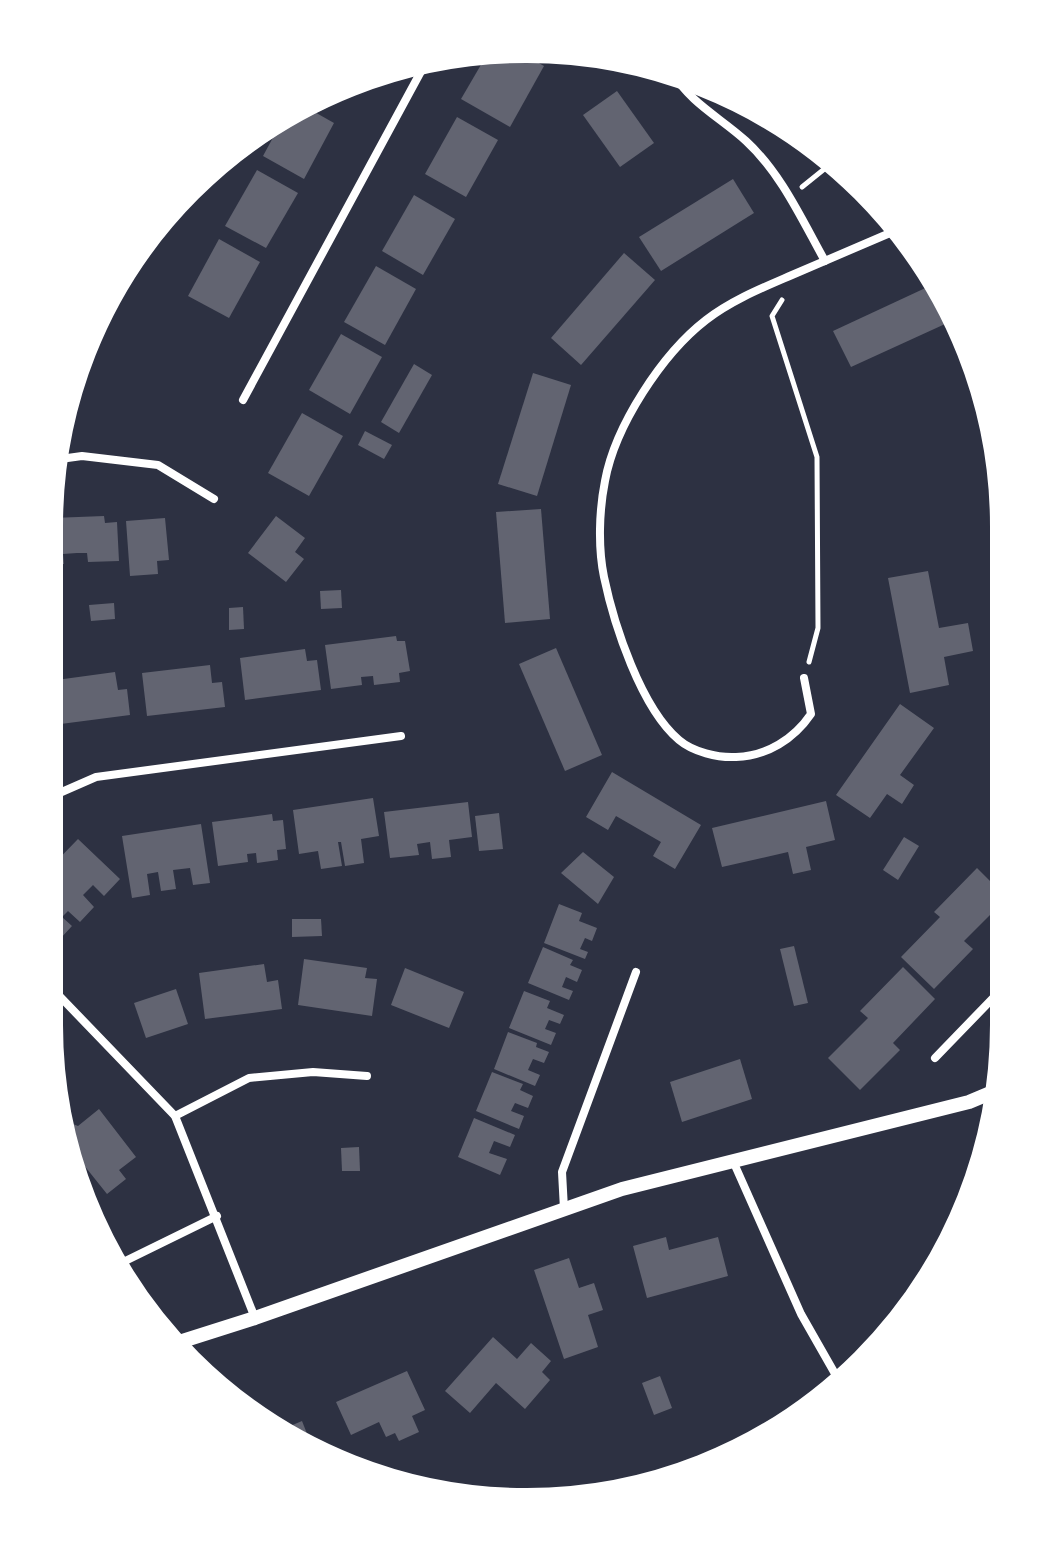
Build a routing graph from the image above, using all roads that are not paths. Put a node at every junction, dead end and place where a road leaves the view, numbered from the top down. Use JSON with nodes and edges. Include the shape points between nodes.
{"nodes":[{"id":1,"x":422,"y":70,"type":"edge"},
{"id":2,"x":679,"y":84,"type":"edge"},
{"id":3,"x":891,"y":233,"type":"edge"},
{"id":4,"x":825,"y":261,"type":"junction"},
{"id":5,"x":243,"y":400,"type":"dead end"},
{"id":6,"x":63,"y":459,"type":"edge"},
{"id":7,"x":214,"y":499,"type":"dead end"},
{"id":8,"x":804,"y":678,"type":"road end"},
{"id":9,"x":401,"y":736,"type":"dead end"},
{"id":10,"x":58,"y":794,"type":"edge"},
{"id":11,"x":636,"y":972,"type":"dead end"},
{"id":12,"x":58,"y":994,"type":"edge"},
{"id":13,"x":995,"y":998,"type":"edge"},
{"id":14,"x":935,"y":1058,"type":"dead end"},
{"id":15,"x":367,"y":1076,"type":"dead end"},
{"id":16,"x":990,"y":1093,"type":"edge"},
{"id":17,"x":175,"y":1116,"type":"junction"},
{"id":18,"x":733,"y":1160,"type":"junction"},
{"id":19,"x":564,"y":1209,"type":"junction"},
{"id":20,"x":217,"y":1216,"type":"junction"},
{"id":21,"x":123,"y":1262,"type":"edge"},
{"id":22,"x":255,"y":1318,"type":"junction"},
{"id":23,"x":182,"y":1341,"type":"edge"},
{"id":24,"x":836,"y":1376,"type":"edge"}],
"edges":[{"from":1,"to":5,"type":"street"},
{"from":2,"to":4,"type":"street","via":[[747,142],[780,182]]},
{"from":3,"to":4,"type":"street"},
{"from":4,"to":8,"type":"street","via":[[742,297],[706,319],[677,347],[617,441],[605,480],[601,529],[603,575],[619,633],[640,684],[680,741],[722,758],[773,748],[811,714]]},
{"from":6,"to":7,"type":"street","via":[[158,465]]},
{"from":9,"to":10,"type":"street","via":[[96,777]]},
{"from":11,"to":19,"type":"street","via":[[562,1172]]},
{"from":12,"to":17,"type":"street"},
{"from":13,"to":14,"type":"street"},
{"from":15,"to":17,"type":"street","via":[[313,1072],[249,1078]]},
{"from":16,"to":18,"type":"street"},
{"from":17,"to":20,"type":"street"},
{"from":18,"to":19,"type":"street"},
{"from":18,"to":24,"type":"street","via":[[801,1314]]},
{"from":19,"to":22,"type":"street"},
{"from":20,"to":21,"type":"street"},
{"from":20,"to":22,"type":"street"},
{"from":22,"to":23,"type":"street"}]}
